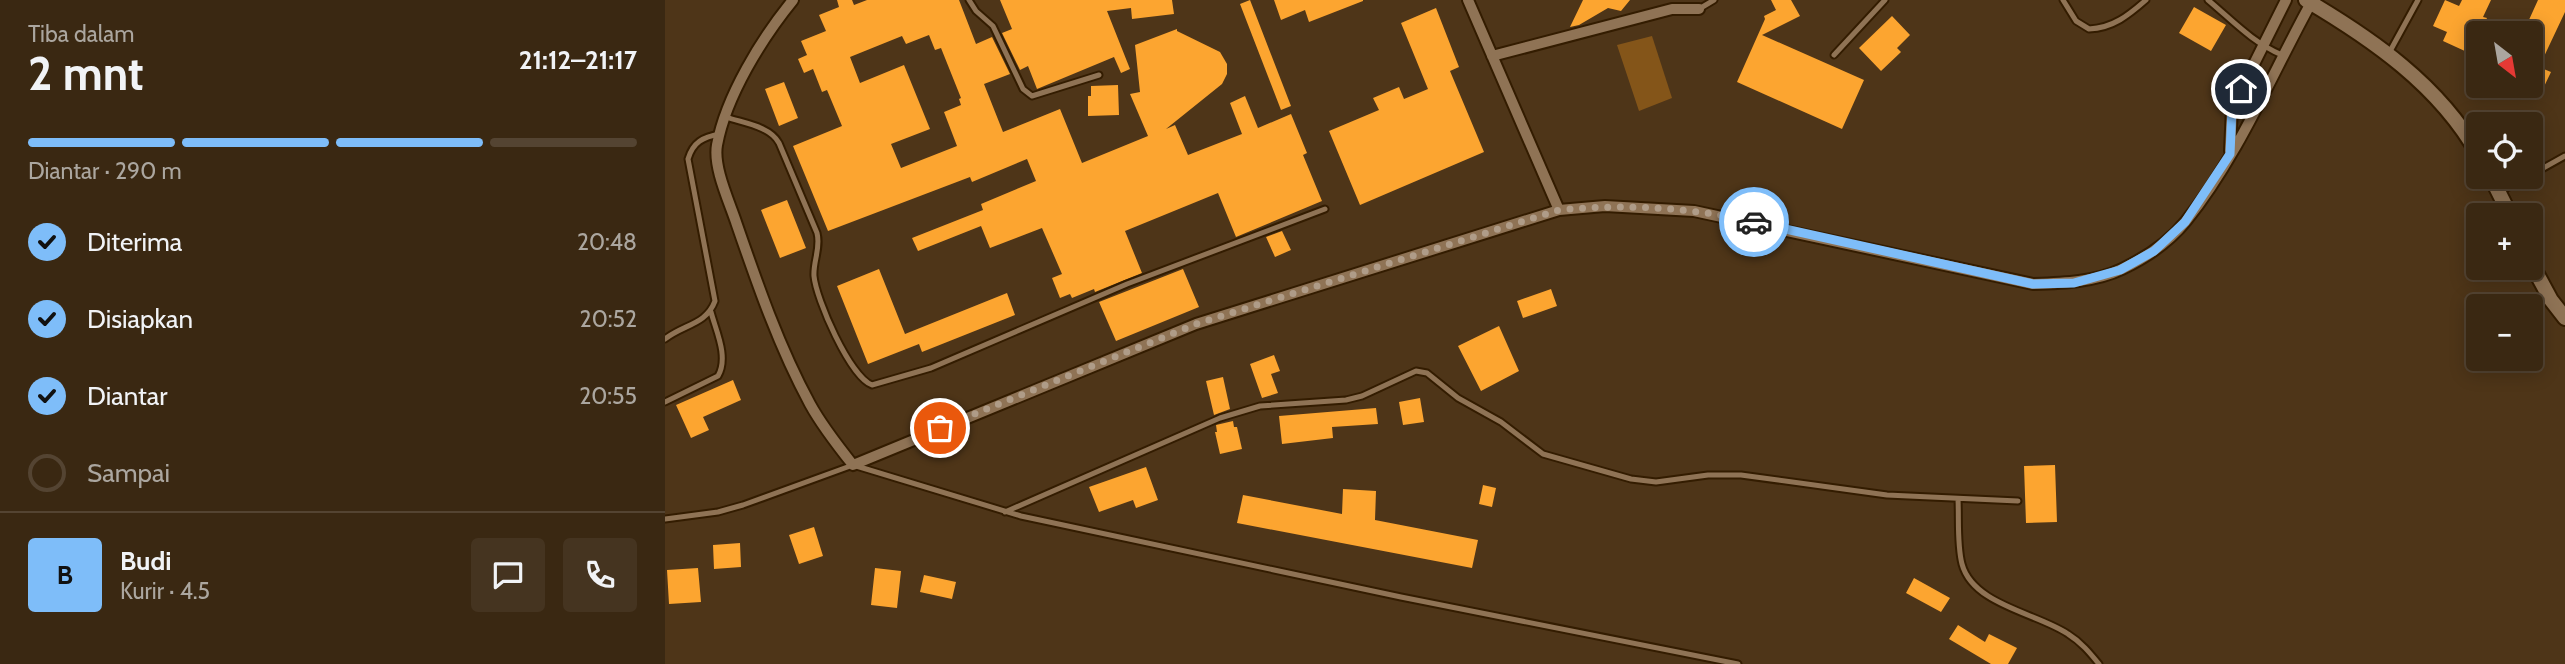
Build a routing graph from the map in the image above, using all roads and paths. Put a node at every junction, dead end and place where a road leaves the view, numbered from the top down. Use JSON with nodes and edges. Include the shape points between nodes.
{"nodes":[{"id":1,"x":793,"y":0,"type":"edge"},
{"id":2,"x":969,"y":0,"type":"edge"},
{"id":3,"x":1468,"y":0,"type":"edge"},
{"id":4,"x":1714,"y":0,"type":"edge"},
{"id":5,"x":1885,"y":0,"type":"edge"},
{"id":6,"x":2063,"y":0,"type":"edge"},
{"id":7,"x":2146,"y":0,"type":"edge"},
{"id":8,"x":2208,"y":0,"type":"edge"},
{"id":9,"x":2286,"y":0,"type":"edge"},
{"id":10,"x":2418,"y":0,"type":"edge"},
{"id":11,"x":2308,"y":2,"type":"edge"},
{"id":12,"x":1699,"y":9,"type":"joint"},
{"id":13,"x":2263,"y":46,"type":"junction"},
{"id":14,"x":2389,"y":53,"type":"junction"},
{"id":15,"x":1834,"y":55,"type":"dead end"},
{"id":16,"x":2282,"y":55,"type":"junction"},
{"id":17,"x":1492,"y":56,"type":"junction"},
{"id":18,"x":1100,"y":75,"type":"dead end"},
{"id":19,"x":726,"y":117,"type":"junction"},
{"id":20,"x":720,"y":134,"type":"junction"},
{"id":21,"x":2466,"y":138,"type":"edge"},
{"id":22,"x":2230,"y":154,"type":"junction"},
{"id":23,"x":2565,"y":156,"type":"edge"},
{"id":24,"x":2543,"y":168,"type":"edge"},
{"id":25,"x":2497,"y":189,"type":"edge"},
{"id":26,"x":2505,"y":189,"type":"edge"},
{"id":27,"x":2499,"y":192,"type":"junction"},
{"id":28,"x":2504,"y":203,"type":"edge"},
{"id":29,"x":1325,"y":209,"type":"dead end"},
{"id":30,"x":1559,"y":210,"type":"junction"},
{"id":31,"x":2540,"y":280,"type":"edge"},
{"id":32,"x":711,"y":312,"type":"junction"},
{"id":33,"x":2565,"y":318,"type":"edge"},
{"id":34,"x":665,"y":339,"type":"edge"},
{"id":35,"x":665,"y":402,"type":"edge"},
{"id":36,"x":853,"y":465,"type":"junction"},
{"id":37,"x":1958,"y":499,"type":"junction"},
{"id":38,"x":2018,"y":501,"type":"dead end"},
{"id":39,"x":1005,"y":512,"type":"junction"},
{"id":40,"x":665,"y":519,"type":"edge"},
{"id":41,"x":1738,"y":664,"type":"edge"},
{"id":42,"x":2099,"y":664,"type":"edge"}],
"edges":[{"from":1,"to":19,"type":"street","via":[[753,58]]},
{"from":2,"to":18,"type":"lane","via":[[993,26],[1028,94]]},
{"from":3,"to":17,"type":"street"},
{"from":4,"to":12,"type":"lane"},
{"from":5,"to":15,"type":"lane"},
{"from":6,"to":7,"type":"lane","via":[[2076,21],[2089,29],[2113,24]]},
{"from":8,"to":13,"type":"lane"},
{"from":9,"to":13,"type":"street"},
{"from":10,"to":14,"type":"lane"},
{"from":11,"to":14,"type":"street"},
{"from":11,"to":16,"type":"street"},
{"from":12,"to":17,"type":"street","via":[[1672,9]]},
{"from":13,"to":16,"type":"lane"},
{"from":13,"to":22,"type":"street","via":[[2232,108]]},
{"from":14,"to":21,"type":"street","via":[[2437,100]]},
{"from":16,"to":22,"type":"street"},
{"from":17,"to":30,"type":"street"},
{"from":19,"to":20,"type":"street"},
{"from":19,"to":29,"type":"lane","via":[[776,138],[817,233],[814,276],[832,329],[858,376],[871,385],[931,369],[1127,284]]},
{"from":20,"to":32,"type":"lane","via":[[698,141],[688,159],[715,300]]},
{"from":20,"to":36,"type":"street","via":[[716,146],[721,179],[773,322],[810,404]]},
{"from":22,"to":30,"type":"street","via":[[2185,222],[2154,251],[2120,270],[2074,283],[2033,284],[1694,211],[1616,206]]},
{"from":23,"to":24,"type":"lane"},
{"from":25,"to":27,"type":"street"},
{"from":26,"to":27,"type":"lane"},
{"from":27,"to":28,"type":"street"},
{"from":30,"to":36,"type":"street","via":[[1196,324]]},
{"from":31,"to":33,"type":"street"},
{"from":32,"to":34,"type":"lane"},
{"from":32,"to":35,"type":"lane","via":[[723,367],[718,376]]},
{"from":36,"to":39,"type":"lane"},
{"from":36,"to":40,"type":"lane","via":[[719,512]]},
{"from":37,"to":38,"type":"lane"},
{"from":37,"to":39,"type":"lane","via":[[1887,495],[1741,475],[1656,482],[1631,479],[1543,454],[1427,373],[1416,371],[1362,397],[1260,406],[1220,418]]},
{"from":37,"to":42,"type":"lane","via":[[1962,563],[1975,587],[2067,633]]},
{"from":39,"to":41,"type":"lane"}]}
